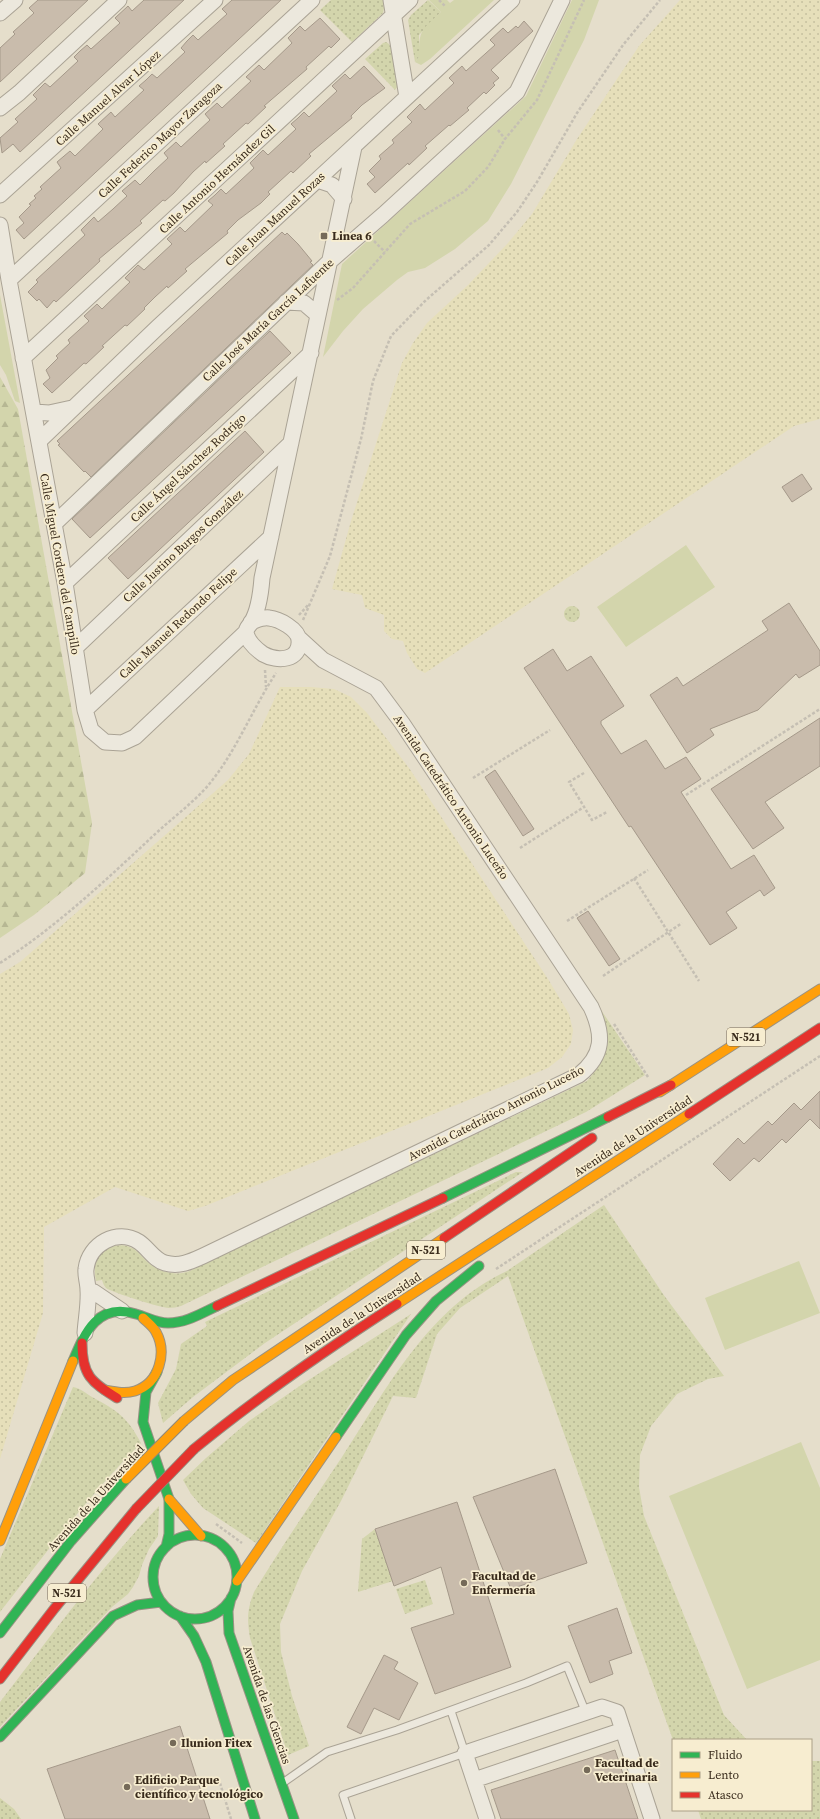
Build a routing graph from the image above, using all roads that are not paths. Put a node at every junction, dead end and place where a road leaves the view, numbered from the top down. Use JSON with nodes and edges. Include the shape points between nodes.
{"nodes":[{"id":1,"x":15,"y":0,"type":"edge"},
{"id":2,"x":119,"y":0,"type":"edge"},
{"id":3,"x":215,"y":0,"type":"edge"},
{"id":4,"x":312,"y":0,"type":"edge"},
{"id":5,"x":391,"y":0,"type":"edge"},
{"id":6,"x":410,"y":0,"type":"edge"},
{"id":7,"x":512,"y":0,"type":"edge"},
{"id":8,"x":562,"y":0,"type":"edge"},
{"id":9,"x":0,"y":13,"type":"edge"},
{"id":10,"x":393,"y":16,"type":"junction"},
{"id":11,"x":406,"y":97,"type":"junction"},
{"id":12,"x":2,"y":106,"type":"edge"},
{"id":13,"x":354,"y":146,"type":"junction"},
{"id":14,"x":317,"y":180,"type":"junction"},
{"id":15,"x":0,"y":195,"type":"edge"},
{"id":16,"x":344,"y":199,"type":"junction"},
{"id":17,"x":0,"y":225,"type":"edge"},
{"id":18,"x":5,"y":256,"type":"junction"},
{"id":19,"x":32,"y":260,"type":"junction"},
{"id":20,"x":330,"y":261,"type":"junction"},
{"id":21,"x":9,"y":280,"type":"junction"},
{"id":22,"x":286,"y":302,"type":"junction"},
{"id":23,"x":318,"y":315,"type":"junction"},
{"id":24,"x":311,"y":353,"type":"junction"},
{"id":25,"x":23,"y":358,"type":"junction"},
{"id":26,"x":73,"y":408,"type":"junction"},
{"id":27,"x":34,"y":412,"type":"junction"},
{"id":28,"x":39,"y":441,"type":"junction"},
{"id":29,"x":291,"y":443,"type":"junction"},
{"id":30,"x":54,"y":524,"type":"junction"},
{"id":31,"x":271,"y":537,"type":"junction"},
{"id":32,"x":65,"y":583,"type":"junction"},
{"id":33,"x":260,"y":594,"type":"junction"},
{"id":34,"x":269,"y":618,"type":"junction"},
{"id":35,"x":249,"y":627,"type":"junction"},
{"id":36,"x":295,"y":633,"type":"junction"},
{"id":37,"x":254,"y":646,"type":"junction"},
{"id":38,"x":75,"y":648,"type":"junction"},
{"id":39,"x":226,"y":651,"type":"junction"},
{"id":40,"x":288,"y":657,"type":"junction"},
{"id":41,"x":323,"y":660,"type":"junction"},
{"id":42,"x":85,"y":710,"type":"junction"},
{"id":43,"x":820,"y":989,"type":"edge"},
{"id":44,"x":818,"y":1030,"type":"edge"},
{"id":45,"x":671,"y":1085,"type":"junction"},
{"id":46,"x":543,"y":1210,"type":"junction"},
{"id":47,"x":501,"y":1247,"type":"dead end"},
{"id":48,"x":489,"y":1258,"type":"dead end"},
{"id":49,"x":88,"y":1291,"type":"junction"},
{"id":50,"x":122,"y":1311,"type":"junction"},
{"id":51,"x":143,"y":1318,"type":"junction"},
{"id":52,"x":84,"y":1337,"type":"junction"},
{"id":53,"x":157,"y":1372,"type":"junction"},
{"id":54,"x":105,"y":1390,"type":"junction"},
{"id":55,"x":124,"y":1404,"type":"dead end"},
{"id":56,"x":133,"y":1412,"type":"dead end"},
{"id":57,"x":143,"y":1422,"type":"junction"},
{"id":58,"x":168,"y":1499,"type":"junction"},
{"id":59,"x":201,"y":1536,"type":"junction"},
{"id":60,"x":0,"y":1541,"type":"edge"},
{"id":61,"x":166,"y":1547,"type":"junction"},
{"id":62,"x":237,"y":1581,"type":"junction"},
{"id":63,"x":231,"y":1598,"type":"junction"},
{"id":64,"x":161,"y":1602,"type":"junction"},
{"id":65,"x":180,"y":1616,"type":"junction"},
{"id":66,"x":0,"y":1633,"type":"edge"},
{"id":67,"x":0,"y":1679,"type":"edge"},
{"id":68,"x":451,"y":1711,"type":"junction"},
{"id":69,"x":586,"y":1713,"type":"junction"},
{"id":70,"x":623,"y":1730,"type":"junction"},
{"id":71,"x":0,"y":1737,"type":"edge"},
{"id":72,"x":465,"y":1753,"type":"junction"},
{"id":73,"x":474,"y":1780,"type":"junction"},
{"id":74,"x":282,"y":1783,"type":"junction"},
{"id":75,"x":255,"y":1819,"type":"edge"},
{"id":76,"x":294,"y":1819,"type":"edge"},
{"id":77,"x":351,"y":1819,"type":"edge"},
{"id":78,"x":487,"y":1819,"type":"edge"},
{"id":79,"x":652,"y":1819,"type":"edge"}],
"edges":[{"from":1,"to":9,"type":"street"},
{"from":2,"to":12,"type":"street"},
{"from":3,"to":15,"type":"street","name":"Calle Manuel Alvar López"},
{"from":4,"to":19,"type":"street","name":"Calle Federico Mayor Zaragoza"},
{"from":5,"to":10,"type":"street"},
{"from":6,"to":10,"type":"street","name":"Calle Antonio Hernández Gil"},
{"from":7,"to":11,"type":"street","name":"Calle Juan Manuel Rozas"},
{"from":8,"to":20,"type":"street","name":"Calle José María García Lafuente","via":[[516,92]]},
{"from":10,"to":11,"type":"street"},
{"from":10,"to":25,"type":"street","name":"Calle Antonio Hernández Gil"},
{"from":11,"to":13,"type":"street","name":"Calle Juan Manuel Rozas"},
{"from":13,"to":14,"type":"street","name":"Calle Juan Manuel Rozas"},
{"from":13,"to":16,"type":"street"},
{"from":14,"to":16,"type":"street","via":[[332,185]]},
{"from":14,"to":26,"type":"street","name":"Calle Juan Manuel Rozas"},
{"from":16,"to":20,"type":"street"},
{"from":17,"to":18,"type":"street","name":"Calle Miguel Cordero del Campillo"},
{"from":18,"to":19,"type":"street"},
{"from":18,"to":21,"type":"street","name":"Calle Miguel Cordero del Campillo"},
{"from":19,"to":21,"type":"street","name":"Calle Federico Mayor Zaragoza"},
{"from":20,"to":22,"type":"street","name":"Calle José María García Lafuente"},
{"from":20,"to":23,"type":"street"},
{"from":21,"to":25,"type":"street","name":"Calle Miguel Cordero del Campillo"},
{"from":22,"to":23,"type":"street","via":[[304,303]]},
{"from":22,"to":30,"type":"street","name":"Calle José María García Lafuente"},
{"from":23,"to":24,"type":"street"},
{"from":24,"to":29,"type":"street"},
{"from":24,"to":32,"type":"street","name":"Calle Ángel Sánchez Rodrigo"},
{"from":25,"to":27,"type":"street","name":"Calle Miguel Cordero del Campillo"},
{"from":26,"to":27,"type":"street","via":[[50,413]]},
{"from":26,"to":28,"type":"street","name":"Calle Juan Manuel Rozas"},
{"from":27,"to":28,"type":"street","name":"Calle Miguel Cordero del Campillo"},
{"from":28,"to":30,"type":"street","name":"Calle Miguel Cordero del Campillo"},
{"from":29,"to":31,"type":"street"},
{"from":29,"to":38,"type":"street","name":"Calle Justino Burgos González"},
{"from":30,"to":32,"type":"street","name":"Calle Miguel Cordero del Campillo"},
{"from":31,"to":33,"type":"street"},
{"from":31,"to":42,"type":"street","name":"Calle Manuel Redondo Felipe"},
{"from":32,"to":38,"type":"street","name":"Calle Miguel Cordero del Campillo"},
{"from":33,"to":34,"type":"street"},
{"from":33,"to":35,"type":"street"},
{"from":34,"to":35,"type":"street","via":[[261,618]]},
{"from":34,"to":36,"type":"street","via":[[282,622]]},
{"from":35,"to":37,"type":"street","via":[[249,640]]},
{"from":35,"to":39,"type":"street","name":"Calle Miguel Cordero del Campillo"},
{"from":36,"to":40,"type":"street","via":[[299,648],[295,654]]},
{"from":36,"to":41,"type":"street","name":"Avenida Catedrático Antonio Luceño"},
{"from":37,"to":39,"type":"street"},
{"from":37,"to":40,"type":"street","via":[[269,658],[284,660]]},
{"from":38,"to":42,"type":"street","name":"Calle Miguel Cordero del Campillo"},
{"from":39,"to":42,"type":"street","name":"Calle Miguel Cordero del Campillo","via":[[135,737],[122,744],[105,742],[90,730]]},
{"from":40,"to":41,"type":"street","name":"Avenida Catedrático Antonio Luceño"},
{"from":41,"to":49,"type":"street","name":"Avenida Catedrático Antonio Luceño","via":[[376,688],[402,723],[591,1007],[599,1028],[599,1050],[590,1066],[579,1075],[182,1265],[160,1262],[133,1239],[118,1237],[104,1241],[93,1251],[86,1269]]},
{"from":43,"to":45,"type":"main road","name":"Avenida de la Universidad","number":"N-521"},
{"from":44,"to":46,"type":"main road","name":"Avenida de la Universidad","number":"N-521"},
{"from":45,"to":51,"type":"main road","via":[[540,1151],[194,1317],[175,1323]]},
{"from":45,"to":66,"type":"main road","name":"Avenida de la Universidad","number":"N-521","bridge":true,"via":[[233,1380],[184,1420],[126,1478],[71,1541]]},
{"from":46,"to":47,"type":"main road"},
{"from":46,"to":67,"type":"main road","name":"Avenida de la Universidad","number":"N-521","bridge":true,"via":[[333,1345],[243,1409],[194,1449],[136,1509]]},
{"from":48,"to":62,"type":"main road","via":[[436,1301],[406,1335]]},
{"from":49,"to":50,"type":"street","via":[[94,1292]]},
{"from":49,"to":52,"type":"street","name":"Avenida Catedrático Antonio Luceño"},
{"from":50,"to":51,"type":"main road"},
{"from":50,"to":52,"type":"main road","via":[[103,1316],[91,1325]]},
{"from":51,"to":53,"type":"main road","via":[[153,1326],[161,1342],[162,1360]]},
{"from":52,"to":54,"type":"main road","via":[[81,1361],[84,1369],[90,1380]]},
{"from":52,"to":60,"type":"main road"},
{"from":53,"to":54,"type":"main road","via":[[149,1382],[134,1391],[117,1393]]},
{"from":53,"to":57,"type":"main road","via":[[146,1392]]},
{"from":54,"to":55,"type":"main road"},
{"from":56,"to":57,"type":"main road"},
{"from":57,"to":58,"type":"main road"},
{"from":58,"to":59,"type":"main road"},
{"from":58,"to":61,"type":"main road","via":[[169,1534]]},
{"from":59,"to":61,"type":"main road","via":[[182,1537]]},
{"from":59,"to":62,"type":"main road","via":[[217,1541],[230,1553],[236,1566]]},
{"from":61,"to":64,"type":"main road","via":[[156,1561],[153,1573],[155,1590]]},
{"from":62,"to":63,"type":"main road"},
{"from":63,"to":65,"type":"main road","via":[[223,1608],[209,1616],[192,1619]]},
{"from":63,"to":74,"type":"main road","name":"Avenida de las Ciencias","via":[[228,1611],[229,1633]]},
{"from":64,"to":65,"type":"main road","via":[[171,1612]]},
{"from":64,"to":71,"type":"main road","via":[[132,1607],[113,1616]]},
{"from":65,"to":75,"type":"main road","via":[[194,1636],[206,1662]]},
{"from":68,"to":69,"type":"lane","via":[[567,1666]]},
{"from":68,"to":72,"type":"lane"},
{"from":68,"to":74,"type":"lane","via":[[327,1752]]},
{"from":69,"to":70,"type":"street","via":[[602,1707],[617,1712]]},
{"from":69,"to":72,"type":"street"},
{"from":70,"to":73,"type":"street"},
{"from":70,"to":79,"type":"street"},
{"from":72,"to":73,"type":"street"},
{"from":72,"to":77,"type":"lane","via":[[343,1795]]},
{"from":73,"to":78,"type":"street"},
{"from":74,"to":76,"type":"main road","name":"Avenida de las Ciencias"}]}
